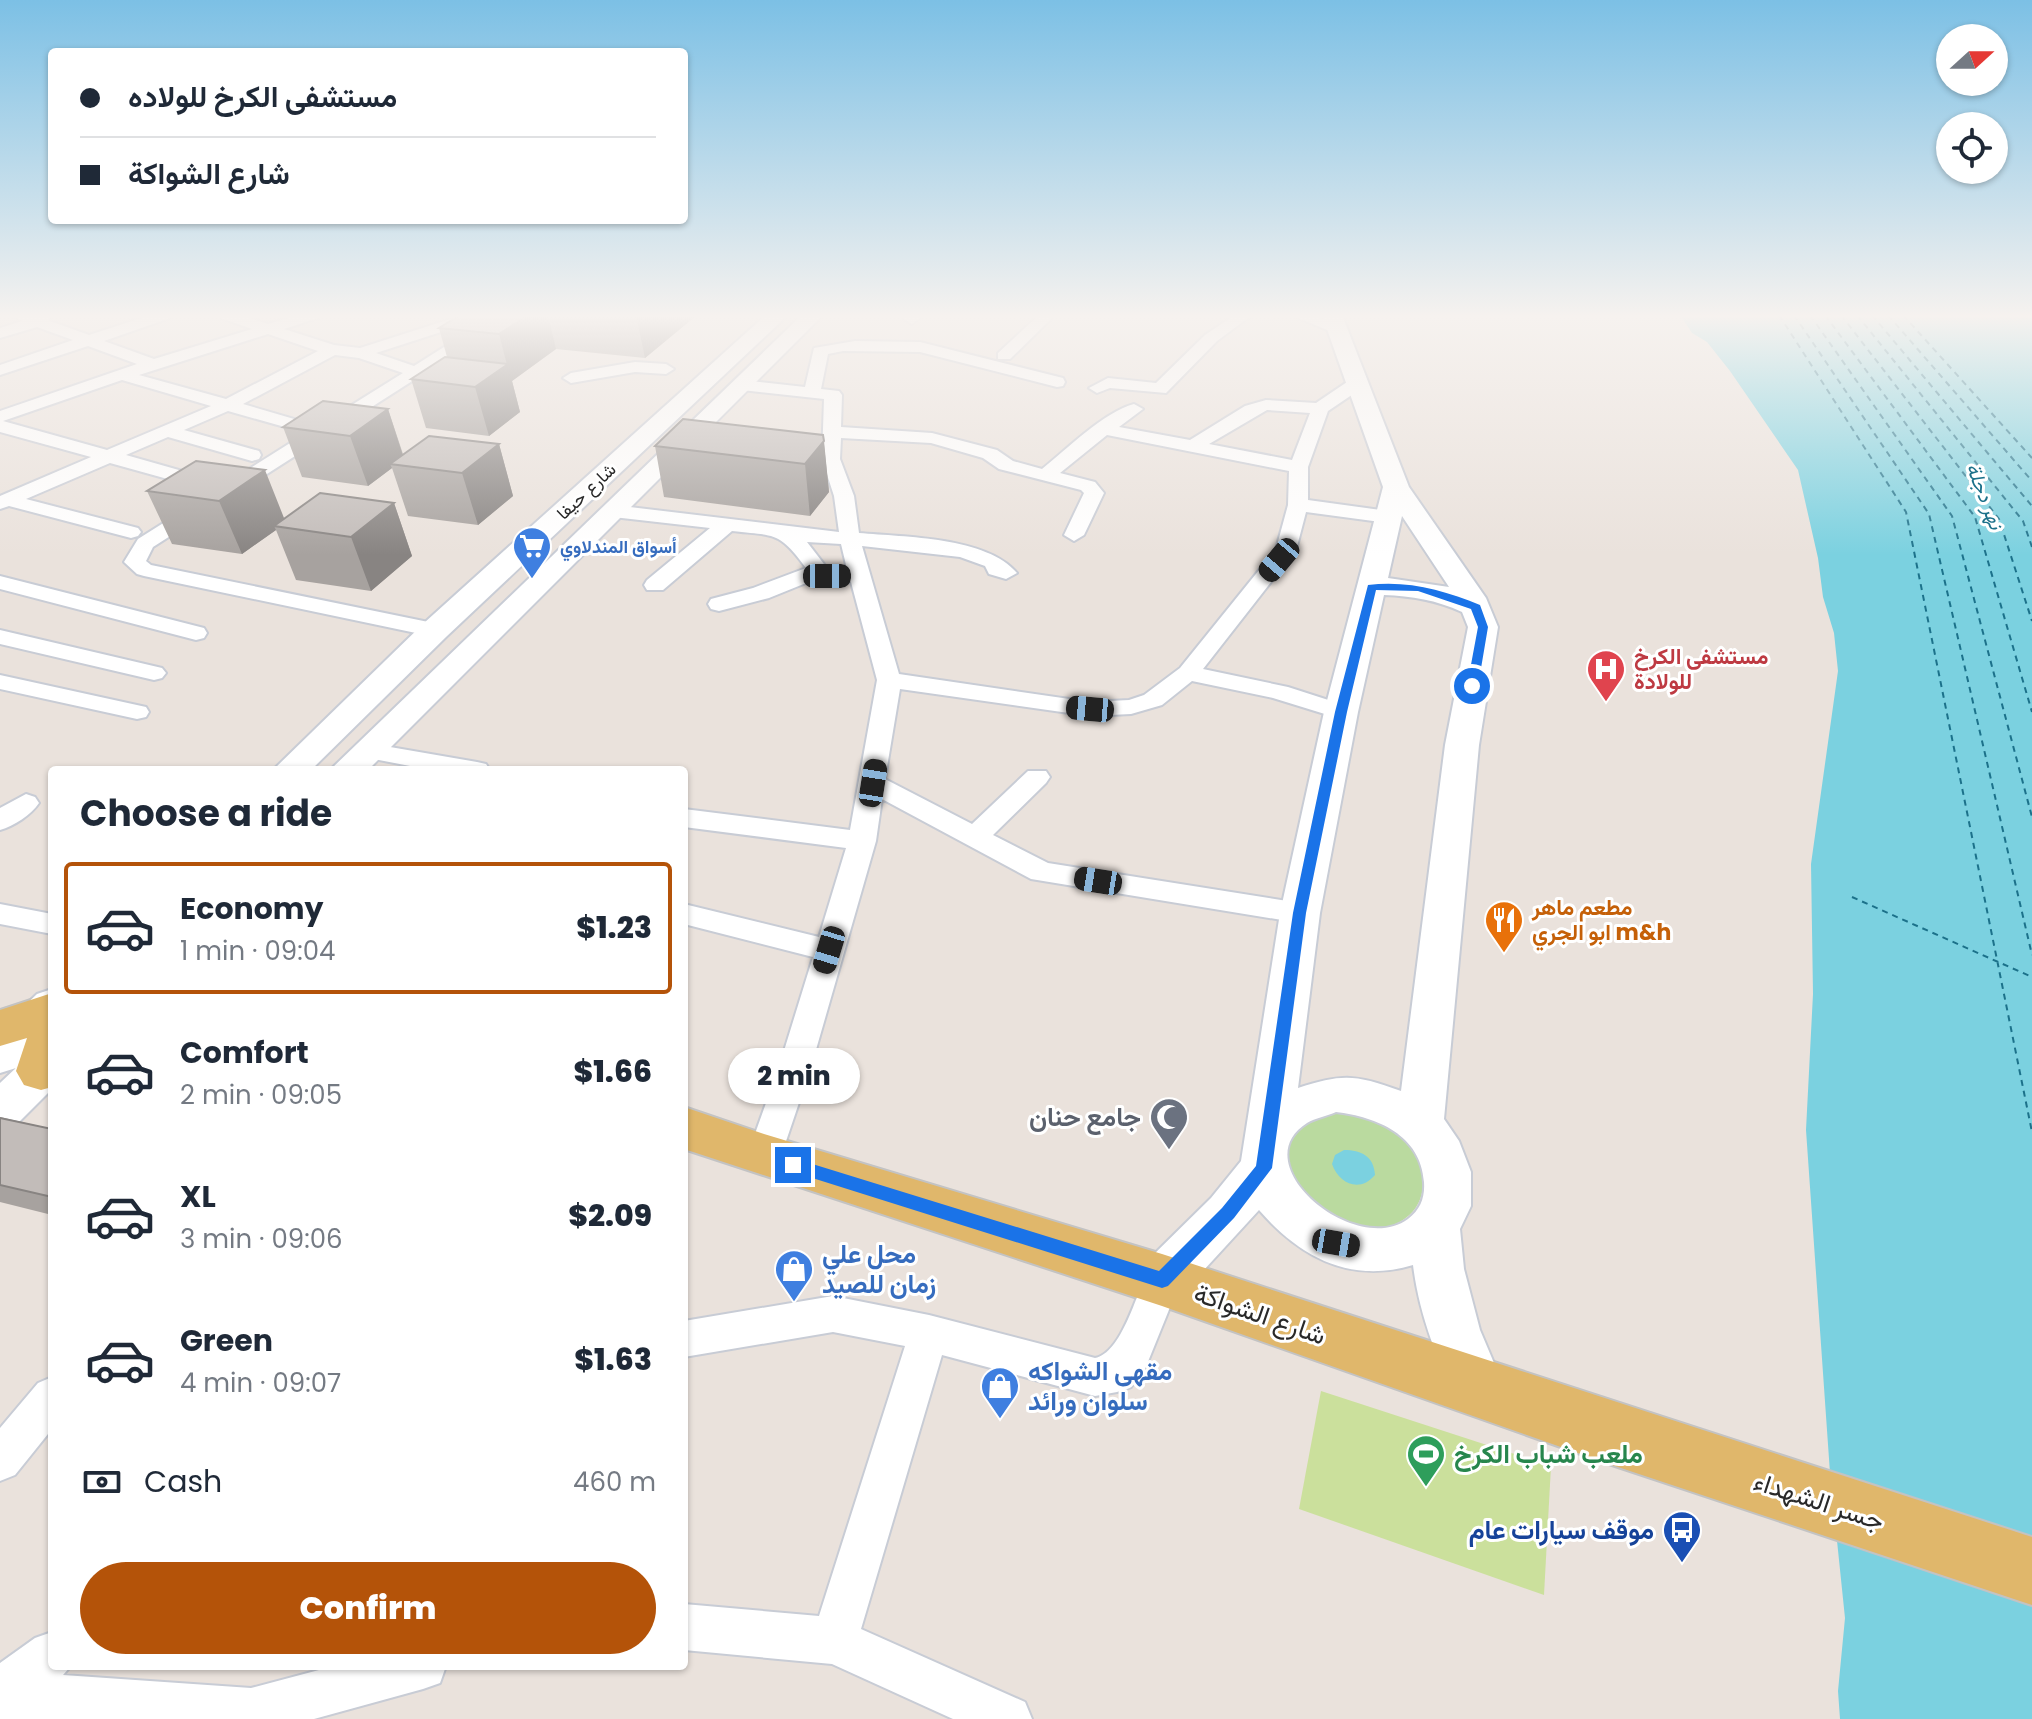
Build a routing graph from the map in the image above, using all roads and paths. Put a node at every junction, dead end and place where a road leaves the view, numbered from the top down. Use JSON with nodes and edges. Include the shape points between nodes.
{"nodes":[{"id":1,"x":63,"y":395,"type":"edge"},
{"id":2,"x":197,"y":395,"type":"edge"},
{"id":3,"x":247,"y":395,"type":"edge"},
{"id":4,"x":375,"y":395,"type":"edge"},
{"id":5,"x":691,"y":395,"type":"edge"},
{"id":6,"x":731,"y":395,"type":"edge"},
{"id":7,"x":833,"y":395,"type":"edge"},
{"id":8,"x":1339,"y":395,"type":"edge"},
{"id":9,"x":1363,"y":395,"type":"edge"},
{"id":10,"x":230,"y":404,"type":"junction"},
{"id":11,"x":1320,"y":408,"type":"junction"},
{"id":12,"x":1134,"y":409,"type":"dead end"},
{"id":13,"x":0,"y":417,"type":"edge"},
{"id":14,"x":0,"y":426,"type":"edge"},
{"id":15,"x":1103,"y":429,"type":"junction"},
{"id":16,"x":167,"y":431,"type":"junction"},
{"id":17,"x":317,"y":431,"type":"junction"},
{"id":18,"x":832,"y":432,"type":"junction"},
{"id":19,"x":1194,"y":446,"type":"junction"},
{"id":20,"x":252,"y":455,"type":"dead end"},
{"id":21,"x":104,"y":457,"type":"junction"},
{"id":22,"x":668,"y":457,"type":"junction"},
{"id":23,"x":698,"y":460,"type":"edge"},
{"id":24,"x":1299,"y":467,"type":"junction"},
{"id":25,"x":1046,"y":475,"type":"junction"},
{"id":26,"x":200,"y":482,"type":"edge"},
{"id":27,"x":4,"y":502,"type":"edge"},
{"id":28,"x":1392,"y":502,"type":"junction"},
{"id":29,"x":1298,"y":505,"type":"junction"},
{"id":30,"x":613,"y":511,"type":"junction"},
{"id":31,"x":728,"y":524,"type":"junction"},
{"id":32,"x":131,"y":532,"type":"dead end"},
{"id":33,"x":790,"y":534,"type":"junction"},
{"id":34,"x":1074,"y":535,"type":"dead end"},
{"id":35,"x":850,"y":541,"type":"junction"},
{"id":36,"x":1450,"y":568,"type":"junction"},
{"id":37,"x":817,"y":571,"type":"junction"},
{"id":38,"x":1006,"y":573,"type":"dead end"},
{"id":39,"x":1375,"y":575,"type":"junction"},
{"id":40,"x":861,"y":576,"type":"junction"},
{"id":41,"x":0,"y":582,"type":"edge"},
{"id":42,"x":655,"y":585,"type":"dead end"},
{"id":43,"x":719,"y":604,"type":"dead end"},
{"id":44,"x":1476,"y":607,"type":"junction"},
{"id":45,"x":435,"y":630,"type":"junction"},
{"id":46,"x":196,"y":633,"type":"dead end"},
{"id":47,"x":0,"y":637,"type":"edge"},
{"id":48,"x":154,"y":673,"type":"dead end"},
{"id":49,"x":1188,"y":673,"type":"junction"},
{"id":50,"x":889,"y":680,"type":"junction"},
{"id":51,"x":0,"y":682,"type":"edge"},
{"id":52,"x":137,"y":712,"type":"dead end"},
{"id":53,"x":1341,"y":712,"type":"junction"},
{"id":54,"x":358,"y":761,"type":"edge"},
{"id":55,"x":295,"y":766,"type":"edge"},
{"id":56,"x":424,"y":766,"type":"edge"},
{"id":57,"x":1037,"y":777,"type":"dead end"},
{"id":58,"x":873,"y":783,"type":"junction"},
{"id":59,"x":0,"y":799,"type":"edge"},
{"id":60,"x":688,"y":819,"type":"edge"},
{"id":61,"x":0,"y":821,"type":"edge"},
{"id":62,"x":975,"y":837,"type":"junction"},
{"id":63,"x":862,"y":841,"type":"junction"},
{"id":64,"x":1300,"y":913,"type":"junction"},
{"id":65,"x":0,"y":914,"type":"edge"},
{"id":66,"x":688,"y":915,"type":"edge"},
{"id":67,"x":48,"y":923,"type":"edge"},
{"id":68,"x":829,"y":950,"type":"junction"},
{"id":69,"x":48,"y":1048,"type":"edge"},
{"id":70,"x":31,"y":1063,"type":"edge"},
{"id":71,"x":0,"y":1112,"type":"edge"},
{"id":72,"x":1420,"y":1124,"type":"junction"},
{"id":73,"x":688,"y":1129,"type":"edge"},
{"id":74,"x":1266,"y":1149,"type":"junction"},
{"id":75,"x":764,"y":1156,"type":"junction"},
{"id":76,"x":1435,"y":1227,"type":"junction"},
{"id":77,"x":1162,"y":1280,"type":"junction"},
{"id":78,"x":929,"y":1333,"type":"junction"},
{"id":79,"x":688,"y":1338,"type":"edge"},
{"id":80,"x":1478,"y":1389,"type":"junction"},
{"id":81,"x":48,"y":1402,"type":"edge"},
{"id":82,"x":1606,"y":1432,"type":"joint"},
{"id":83,"x":0,"y":1460,"type":"edge"},
{"id":84,"x":2032,"y":1571,"type":"edge"},
{"id":85,"x":688,"y":1627,"type":"edge"},
{"id":86,"x":834,"y":1641,"type":"junction"},
{"id":87,"x":48,"y":1658,"type":"edge"},
{"id":88,"x":408,"y":1670,"type":"edge"},
{"id":89,"x":0,"y":1693,"type":"edge"},
{"id":90,"x":1008,"y":1719,"type":"edge"}],
"edges":[{"from":1,"to":13,"type":"street"},
{"from":2,"to":10,"type":"street"},
{"from":3,"to":10,"type":"street"},
{"from":4,"to":17,"type":"street"},
{"from":5,"to":45,"type":"street","name":"شارع حيفا"},
{"from":6,"to":22,"type":"street","name":"شارع حيفا"},
{"from":7,"to":18,"type":"street"},
{"from":8,"to":11,"type":"street"},
{"from":9,"to":28,"type":"street"},
{"from":10,"to":16,"type":"street"},
{"from":10,"to":17,"type":"street"},
{"from":11,"to":19,"type":"street","via":[[1266,405]]},
{"from":11,"to":24,"type":"street"},
{"from":12,"to":15,"type":"street"},
{"from":14,"to":21,"type":"street"},
{"from":15,"to":19,"type":"street"},
{"from":15,"to":25,"type":"street"},
{"from":16,"to":20,"type":"street"},
{"from":16,"to":21,"type":"street"},
{"from":17,"to":45,"type":"street","via":[[145,543],[135,562],[144,570]]},
{"from":18,"to":25,"type":"street","via":[[932,438]]},
{"from":18,"to":35,"type":"street","via":[[831,459],[844,496]]},
{"from":19,"to":24,"type":"street"},
{"from":21,"to":26,"type":"street"},
{"from":21,"to":27,"type":"street"},
{"from":22,"to":23,"type":"street"},
{"from":22,"to":30,"type":"street","name":"شارع حيفا"},
{"from":24,"to":29,"type":"street"},
{"from":25,"to":34,"type":"street","via":[[1093,489]]},
{"from":27,"to":32,"type":"street"},
{"from":28,"to":29,"type":"street"},
{"from":28,"to":36,"type":"street"},
{"from":28,"to":39,"type":"street"},
{"from":29,"to":49,"type":"street","via":[[1279,560]]},
{"from":30,"to":31,"type":"street"},
{"from":30,"to":54,"type":"street","name":"شارع حيفا"},
{"from":31,"to":33,"type":"street"},
{"from":31,"to":42,"type":"street"},
{"from":33,"to":35,"type":"street"},
{"from":33,"to":37,"type":"street"},
{"from":35,"to":38,"type":"street","via":[[985,556]]},
{"from":35,"to":40,"type":"street"},
{"from":36,"to":39,"type":"street"},
{"from":36,"to":44,"type":"street"},
{"from":37,"to":40,"type":"street"},
{"from":37,"to":43,"type":"street"},
{"from":39,"to":44,"type":"street"},
{"from":39,"to":53,"type":"street"},
{"from":40,"to":50,"type":"street"},
{"from":41,"to":46,"type":"street"},
{"from":44,"to":72,"type":"street","via":[[1483,627],[1462,745]]},
{"from":45,"to":55,"type":"street","name":"شارع حيفا"},
{"from":47,"to":48,"type":"street"},
{"from":49,"to":50,"type":"street","via":[[1153,700],[1111,709],[1052,706]]},
{"from":49,"to":53,"type":"street","via":[[1279,692]]},
{"from":50,"to":58,"type":"street"},
{"from":51,"to":52,"type":"street"},
{"from":53,"to":64,"type":"street"},
{"from":54,"to":56,"type":"street"},
{"from":57,"to":62,"type":"street"},
{"from":58,"to":62,"type":"street"},
{"from":58,"to":63,"type":"street"},
{"from":59,"to":61,"type":"street","via":[[26,803]]},
{"from":60,"to":63,"type":"street"},
{"from":62,"to":64,"type":"street","via":[[1041,872]]},
{"from":63,"to":68,"type":"street"},
{"from":64,"to":74,"type":"street"},
{"from":65,"to":67,"type":"street"},
{"from":66,"to":68,"type":"street"},
{"from":68,"to":75,"type":"street"},
{"from":69,"to":70,"type":"main road"},
{"from":70,"to":71,"type":"street"},
{"from":72,"to":74,"type":"street","via":[[1365,1097],[1335,1094],[1285,1111]]},
{"from":72,"to":76,"type":"street","via":[[1440,1149],[1450,1176],[1449,1203]]},
{"from":73,"to":75,"type":"main road","name":"شارع الشواكة"},
{"from":74,"to":76,"type":"street","via":[[1276,1198],[1301,1225],[1336,1243],[1373,1250],[1409,1244]]},
{"from":74,"to":77,"type":"street","via":[[1228,1213]]},
{"from":75,"to":77,"type":"main road","name":"شارع الشواكة"},
{"from":76,"to":80,"type":"street","via":[[1447,1310]]},
{"from":77,"to":78,"type":"street","via":[[1131,1356],[1117,1373],[1073,1373]]},
{"from":77,"to":80,"type":"main road","name":"شارع الشواكة"},
{"from":78,"to":79,"type":"street","via":[[833,1314]]},
{"from":78,"to":86,"type":"street"},
{"from":80,"to":82,"type":"main road","name":"شارع الشواكة"},
{"from":81,"to":83,"type":"street"},
{"from":82,"to":84,"type":"main road","name":"جسر الشهداء"},
{"from":85,"to":86,"type":"street"},
{"from":86,"to":90,"type":"street"},
{"from":87,"to":89,"type":"street"},
{"from":88,"to":89,"type":"street","via":[[251,1712]]}]}
